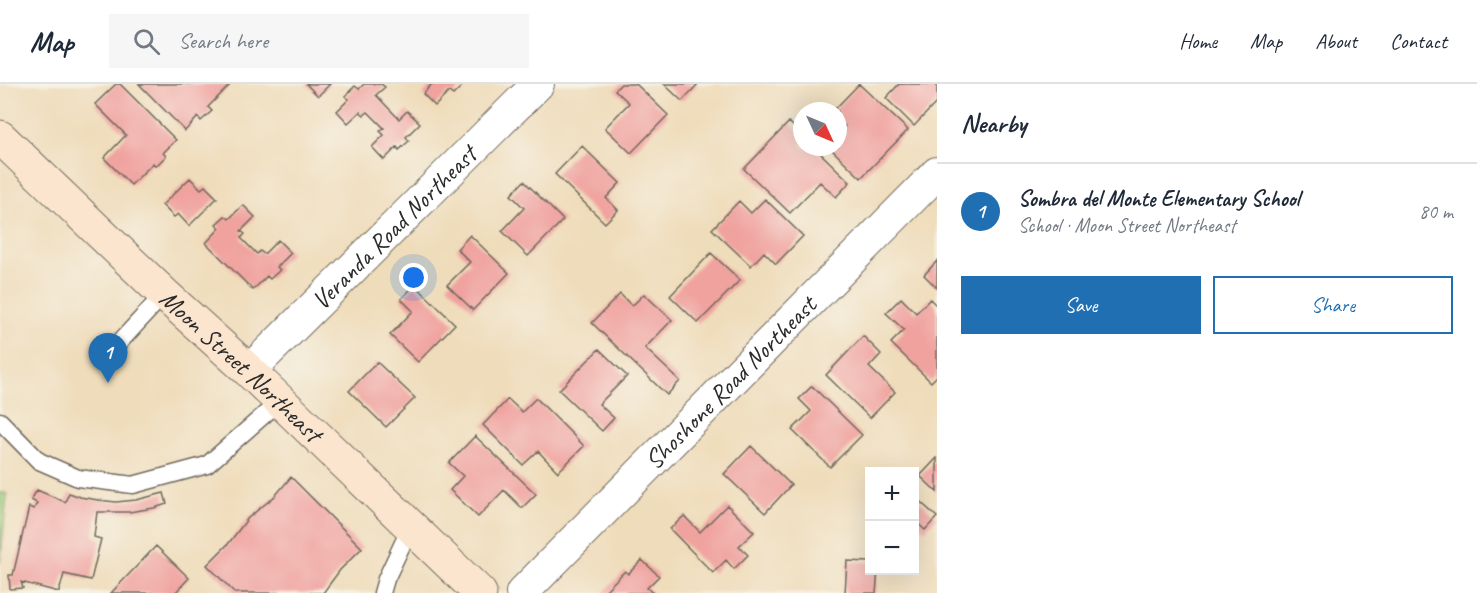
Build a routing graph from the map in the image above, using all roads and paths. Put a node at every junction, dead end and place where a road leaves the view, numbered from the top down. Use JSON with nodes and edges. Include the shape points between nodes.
{"nodes":[{"id":1,"x":538,"y":84,"type":"edge"},
{"id":2,"x":0,"y":137,"type":"edge"},
{"id":3,"x":937,"y":173,"type":"edge"},
{"id":4,"x":164,"y":294,"type":"junction"},
{"id":5,"x":116,"y":346,"type":"dead end"},
{"id":6,"x":249,"y":371,"type":"junction"},
{"id":7,"x":280,"y":401,"type":"junction"},
{"id":8,"x":0,"y":421,"type":"edge"},
{"id":9,"x":411,"y":526,"type":"junction"},
{"id":10,"x":382,"y":593,"type":"edge"},
{"id":11,"x":480,"y":593,"type":"edge"},
{"id":12,"x":522,"y":593,"type":"edge"}],
"edges":[{"from":1,"to":6,"type":"street","name":"Veranda Road Northeast"},
{"from":2,"to":4,"type":"street","name":"Moon Street Northeast"},
{"from":3,"to":12,"type":"street","name":"Shoshone Road Northeast"},
{"from":4,"to":5,"type":"lane"},
{"from":4,"to":6,"type":"street","name":"Moon Street Northeast"},
{"from":6,"to":7,"type":"street","name":"Moon Street Northeast"},
{"from":7,"to":8,"type":"lane","via":[[207,465],[133,485],[78,478],[39,460]]},
{"from":7,"to":9,"type":"street","name":"Moon Street Northeast"},
{"from":9,"to":10,"type":"lane"},
{"from":9,"to":11,"type":"street","name":"Moon Street Northeast"}]}
